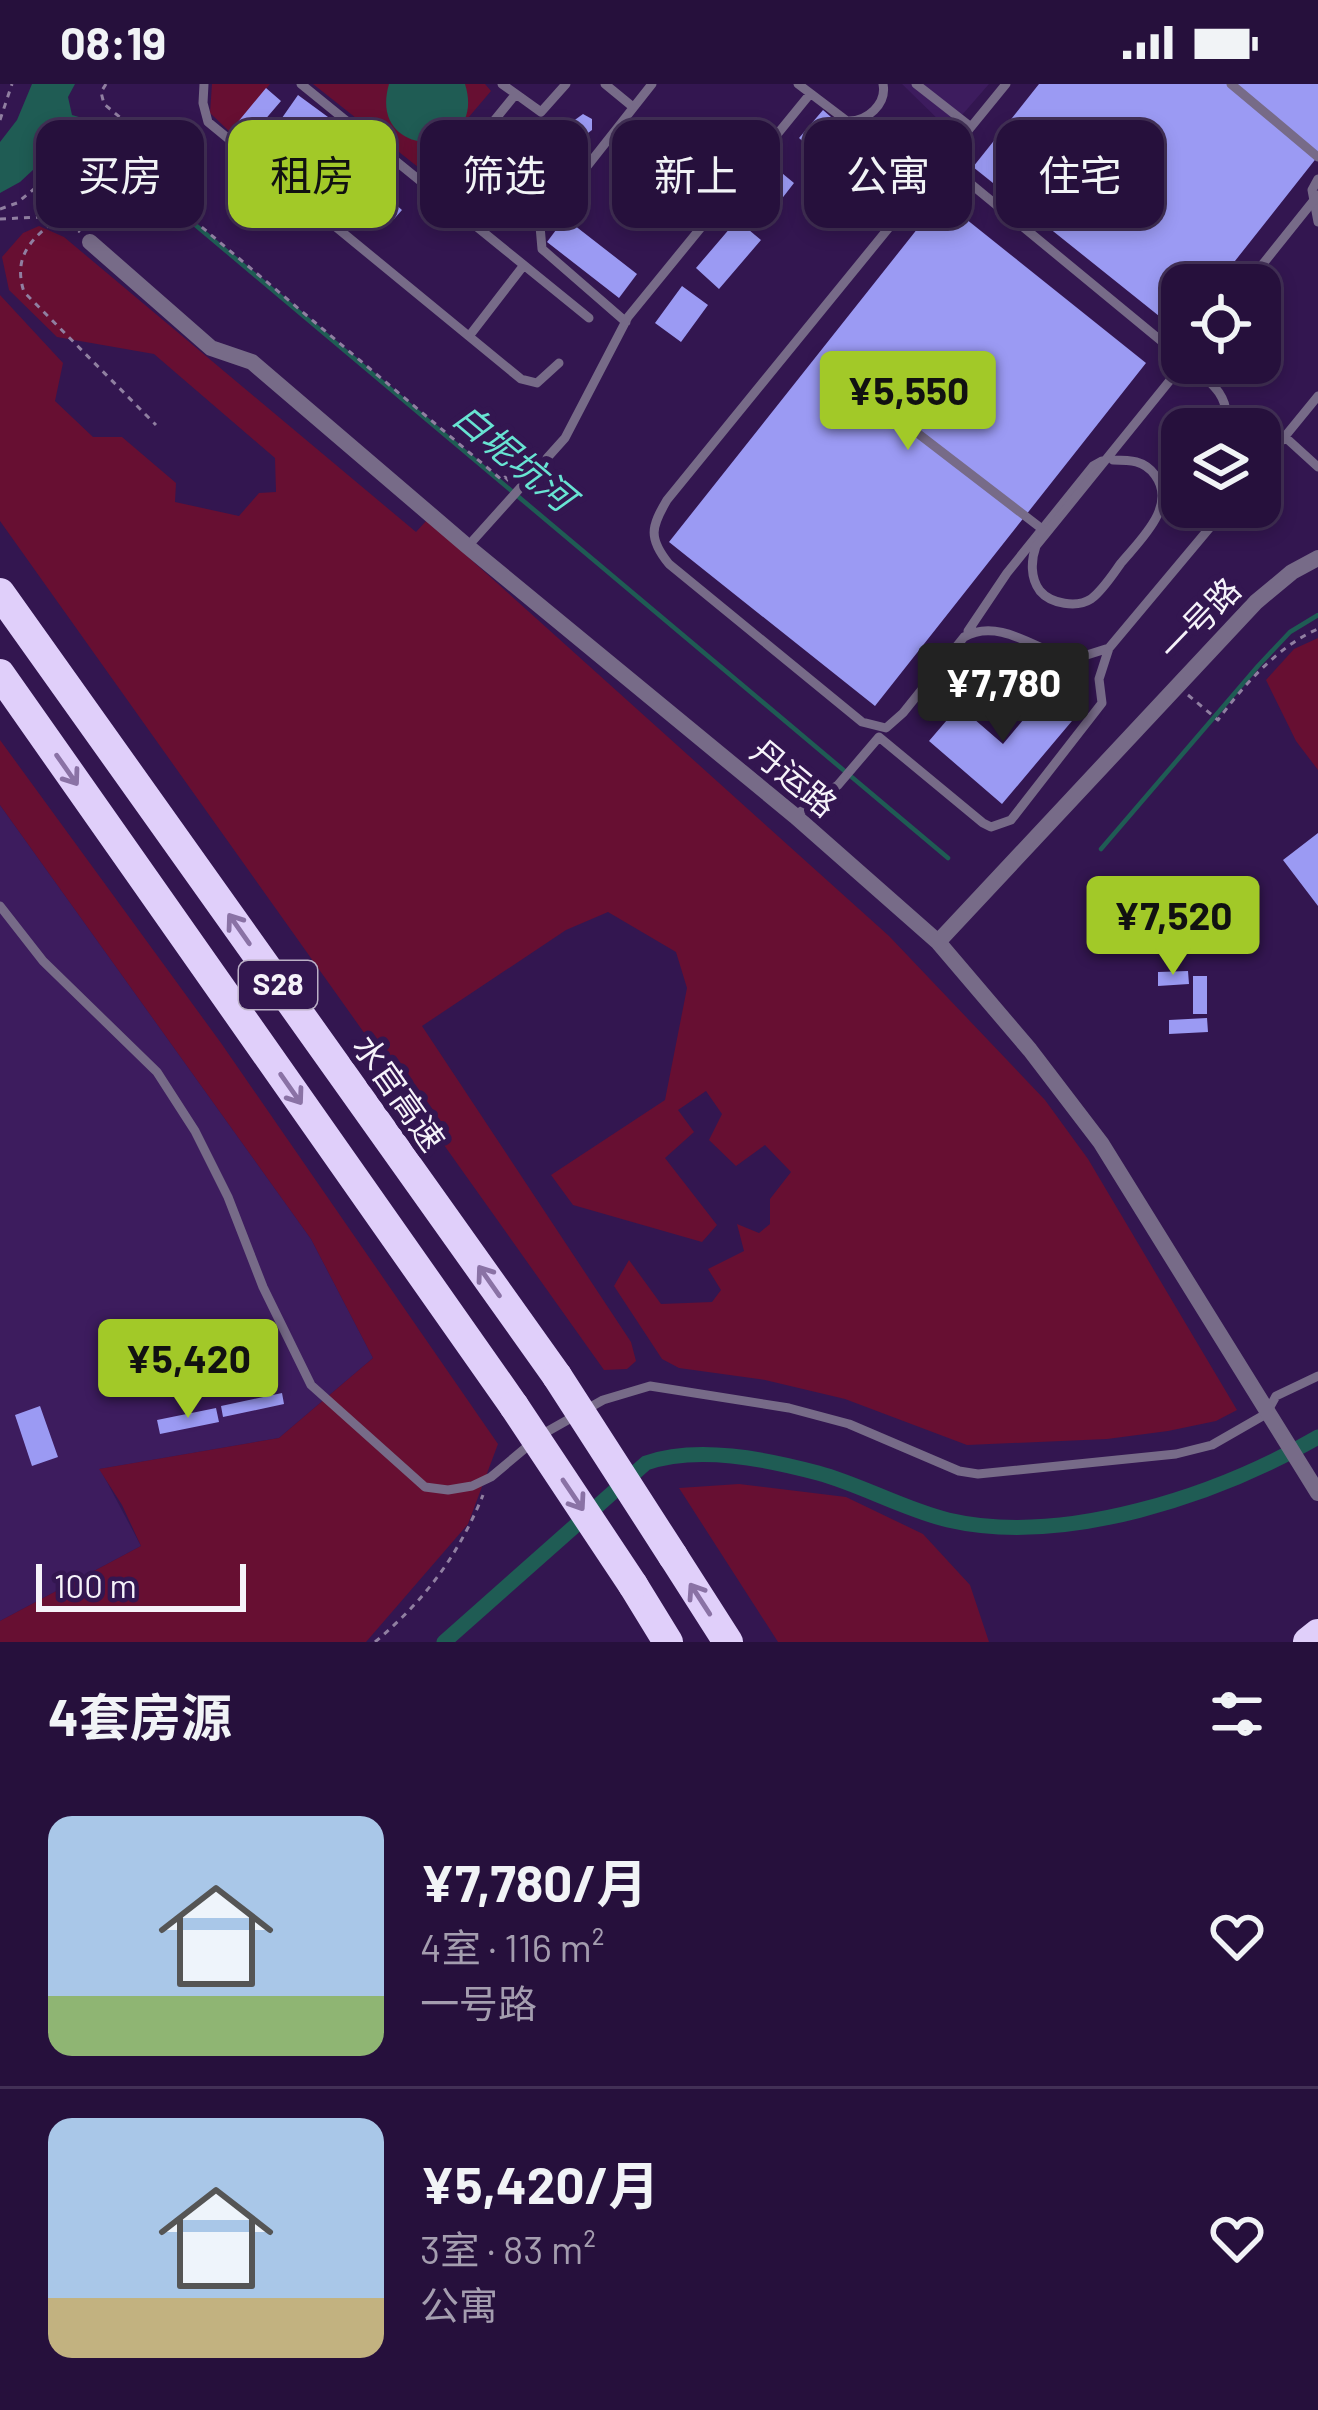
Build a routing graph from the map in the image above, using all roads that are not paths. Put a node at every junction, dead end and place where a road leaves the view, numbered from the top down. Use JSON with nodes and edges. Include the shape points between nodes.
{"nodes":[{"id":1,"x":204,"y":84,"type":"edge"},
{"id":2,"x":301,"y":84,"type":"edge"},
{"id":3,"x":502,"y":84,"type":"edge"},
{"id":4,"x":566,"y":84,"type":"edge"},
{"id":5,"x":605,"y":84,"type":"edge"},
{"id":6,"x":652,"y":84,"type":"edge"},
{"id":7,"x":798,"y":84,"type":"edge"},
{"id":8,"x":883,"y":84,"type":"edge"},
{"id":9,"x":916,"y":84,"type":"edge"},
{"id":10,"x":1006,"y":84,"type":"edge"},
{"id":11,"x":1231,"y":84,"type":"edge"},
{"id":12,"x":811,"y":94,"type":"junction"},
{"id":13,"x":515,"y":95,"type":"junction"},
{"id":14,"x":633,"y":107,"type":"junction"},
{"id":15,"x":344,"y":119,"type":"joint"},
{"id":16,"x":495,"y":120,"type":"edge"},
{"id":17,"x":961,"y":120,"type":"edge"},
{"id":18,"x":972,"y":127,"type":"edge"},
{"id":19,"x":228,"y":138,"type":"edge"},
{"id":20,"x":1318,"y":157,"type":"edge"},
{"id":21,"x":1318,"y":179,"type":"edge"},
{"id":22,"x":420,"y":181,"type":"edge"},
{"id":23,"x":972,"y":183,"type":"edge"},
{"id":24,"x":1318,"y":195,"type":"edge"},
{"id":25,"x":1317,"y":220,"type":"edge"},
{"id":26,"x":339,"y":228,"type":"edge"},
{"id":27,"x":478,"y":228,"type":"edge"},
{"id":28,"x":889,"y":228,"type":"edge"},
{"id":29,"x":90,"y":242,"type":"road end"},
{"id":30,"x":1263,"y":264,"type":"edge"},
{"id":31,"x":524,"y":265,"type":"junction"},
{"id":32,"x":589,"y":318,"type":"dead end"},
{"id":33,"x":626,"y":322,"type":"junction"},
{"id":34,"x":470,"y":335,"type":"junction"},
{"id":35,"x":1161,"y":341,"type":"edge"},
{"id":36,"x":559,"y":363,"type":"dead end"},
{"id":37,"x":838,"y":372,"type":"dead end"},
{"id":38,"x":1166,"y":384,"type":"edge"},
{"id":39,"x":1318,"y":396,"type":"edge"},
{"id":40,"x":1285,"y":437,"type":"junction"},
{"id":41,"x":1281,"y":442,"type":"edge"},
{"id":42,"x":1318,"y":467,"type":"edge"},
{"id":43,"x":1210,"y":528,"type":"edge"},
{"id":44,"x":1046,"y":532,"type":"junction"},
{"id":45,"x":467,"y":546,"type":"junction"},
{"id":46,"x":1318,"y":558,"type":"edge"},
{"id":47,"x":0,"y":593,"type":"edge"},
{"id":48,"x":964,"y":637,"type":"junction"},
{"id":49,"x":1109,"y":648,"type":"junction"},
{"id":50,"x":0,"y":674,"type":"edge"},
{"id":51,"x":882,"y":733,"type":"junction"},
{"id":52,"x":795,"y":816,"type":"junction"},
{"id":53,"x":0,"y":906,"type":"edge"},
{"id":54,"x":938,"y":942,"type":"junction"},
{"id":55,"x":1318,"y":1376,"type":"edge"},
{"id":56,"x":1271,"y":1422,"type":"junction"},
{"id":57,"x":1318,"y":1493,"type":"edge"},
{"id":58,"x":1318,"y":1634,"type":"edge"},
{"id":59,"x":668,"y":1642,"type":"edge"},
{"id":60,"x":728,"y":1642,"type":"edge"},
{"id":61,"x":1308,"y":1642,"type":"edge"}],
"edges":[{"from":1,"to":19,"type":"lane","via":[[208,122]]},
{"from":2,"to":15,"type":"lane"},
{"from":3,"to":13,"type":"lane"},
{"from":4,"to":13,"type":"lane","via":[[541,112]]},
{"from":5,"to":14,"type":"lane"},
{"from":6,"to":14,"type":"lane"},
{"from":7,"to":12,"type":"lane"},
{"from":8,"to":12,"type":"lane","via":[[884,98],[856,121]]},
{"from":9,"to":17,"type":"lane"},
{"from":10,"to":18,"type":"lane"},
{"from":11,"to":20,"type":"lane"},
{"from":12,"to":33,"type":"lane"},
{"from":13,"to":16,"type":"lane"},
{"from":14,"to":33,"type":"lane","via":[[545,217],[539,237],[542,249]]},
{"from":15,"to":22,"type":"lane"},
{"from":21,"to":25,"type":"lane"},
{"from":23,"to":35,"type":"lane"},
{"from":24,"to":30,"type":"lane","bridge":true},
{"from":26,"to":34,"type":"lane"},
{"from":27,"to":31,"type":"lane"},
{"from":28,"to":51,"type":"lane","via":[[667,500],[653,533],[669,563]]},
{"from":29,"to":45,"type":"street","name":"丹运路","via":[[211,349],[252,362]]},
{"from":31,"to":32,"type":"lane"},
{"from":31,"to":34,"type":"lane"},
{"from":33,"to":45,"type":"lane","via":[[565,438]]},
{"from":34,"to":36,"type":"lane","via":[[529,383]]},
{"from":37,"to":44,"type":"lane","bridge":true},
{"from":38,"to":44,"type":"lane","bridge":true},
{"from":39,"to":40,"type":"lane"},
{"from":40,"to":41,"type":"lane"},
{"from":40,"to":42,"type":"lane"},
{"from":43,"to":49,"type":"lane"},
{"from":44,"to":48,"type":"lane","bridge":true,"via":[[1032,557],[1040,590],[1069,604],[1092,598],[1155,520],[1161,488],[1135,460],[1094,466]]},
{"from":45,"to":52,"type":"street","name":"丹运路"},
{"from":46,"to":54,"type":"street","name":"一号路","via":[[1256,602]]},
{"from":60,"to":47,"type":"highway","name":"水官高速","number":"S28","one_way":true,"bridge":true,"via":[[557,1376]]},
{"from":48,"to":49,"type":"lane","via":[[997,629],[1072,660]]},
{"from":48,"to":51,"type":"lane"},
{"from":49,"to":51,"type":"lane","via":[[1099,679],[1102,703],[1003,826],[983,823]]},
{"from":50,"to":59,"type":"highway","number":"S28","one_way":true,"bridge":true,"via":[[514,1406]]},
{"from":51,"to":52,"type":"lane","via":[[838,785]]},
{"from":52,"to":54,"type":"street","name":"丹运路"},
{"from":53,"to":56,"type":"lane","via":[[43,961],[157,1072],[228,1197],[310,1385],[425,1487],[448,1490],[491,1477],[603,1400],[650,1386],[849,1424],[978,1474],[1176,1454]]},
{"from":54,"to":56,"type":"street","name":"丹运路","via":[[1101,1143]]},
{"from":55,"to":56,"type":"lane","via":[[1276,1396]]},
{"from":56,"to":57,"type":"street","name":"丹运路"},
{"from":58,"to":61,"type":"highway"}]}
